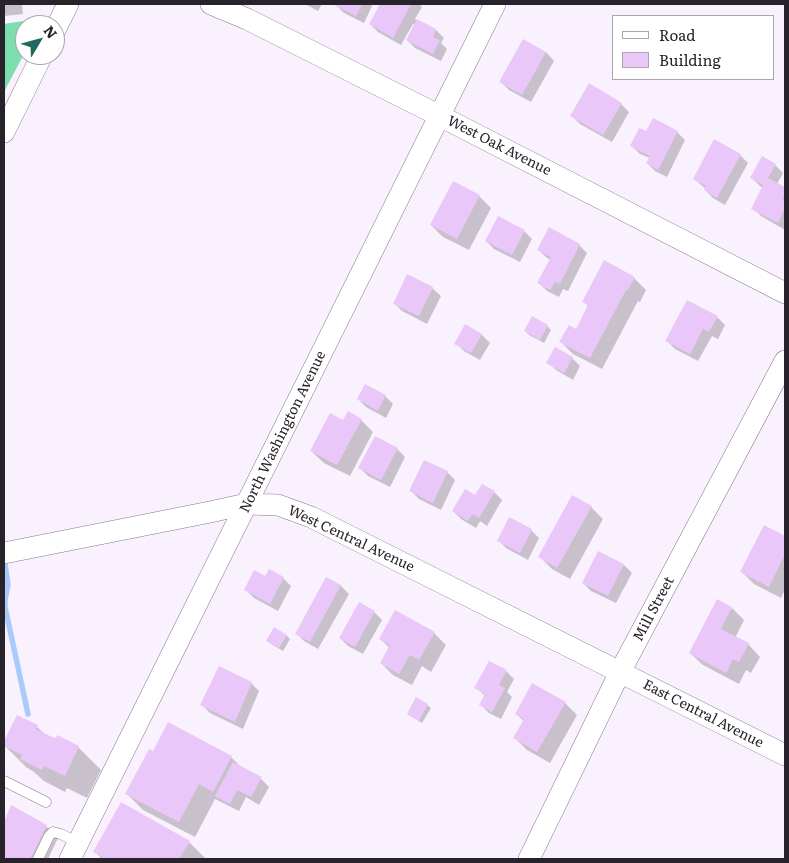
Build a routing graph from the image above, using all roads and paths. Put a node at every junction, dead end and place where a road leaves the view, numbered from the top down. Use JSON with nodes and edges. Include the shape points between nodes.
{"nodes":[{"id":1,"x":211,"y":4,"type":"edge"},
{"id":2,"x":495,"y":4,"type":"edge"},
{"id":3,"x":37,"y":65,"type":"edge"},
{"id":4,"x":440,"y":116,"type":"junction"},
{"id":5,"x":4,"y":132,"type":"edge"},
{"id":6,"x":785,"y":293,"type":"edge"},
{"id":7,"x":785,"y":362,"type":"edge"},
{"id":8,"x":247,"y":504,"type":"junction"},
{"id":9,"x":9,"y":552,"type":"edge"},
{"id":10,"x":620,"y":672,"type":"junction"},
{"id":11,"x":785,"y":755,"type":"edge"},
{"id":12,"x":4,"y":781,"type":"edge"},
{"id":13,"x":46,"y":802,"type":"dead end"},
{"id":14,"x":74,"y":851,"type":"edge"},
{"id":15,"x":38,"y":859,"type":"edge"},
{"id":16,"x":529,"y":859,"type":"edge"}],
"edges":[{"from":1,"to":4,"type":"street","name":"West Oak Avenue"},
{"from":2,"to":4,"type":"street","name":"North Washington Avenue"},
{"from":3,"to":5,"type":"street"},
{"from":4,"to":6,"type":"street","name":"West Oak Avenue"},
{"from":4,"to":8,"type":"street","name":"North Washington Avenue"},
{"from":7,"to":10,"type":"street","name":"Mill Street"},
{"from":8,"to":9,"type":"street","name":"West Central Avenue"},
{"from":8,"to":10,"type":"street","name":"West Central Avenue","via":[[278,505],[311,516]]},
{"from":8,"to":14,"type":"street","name":"North Washington Avenue"},
{"from":10,"to":11,"type":"street","name":"East Central Avenue"},
{"from":10,"to":16,"type":"street","name":"Mill Street"},
{"from":12,"to":13,"type":"lane"},
{"from":14,"to":15,"type":"lane","via":[[61,834],[53,832]]}]}
